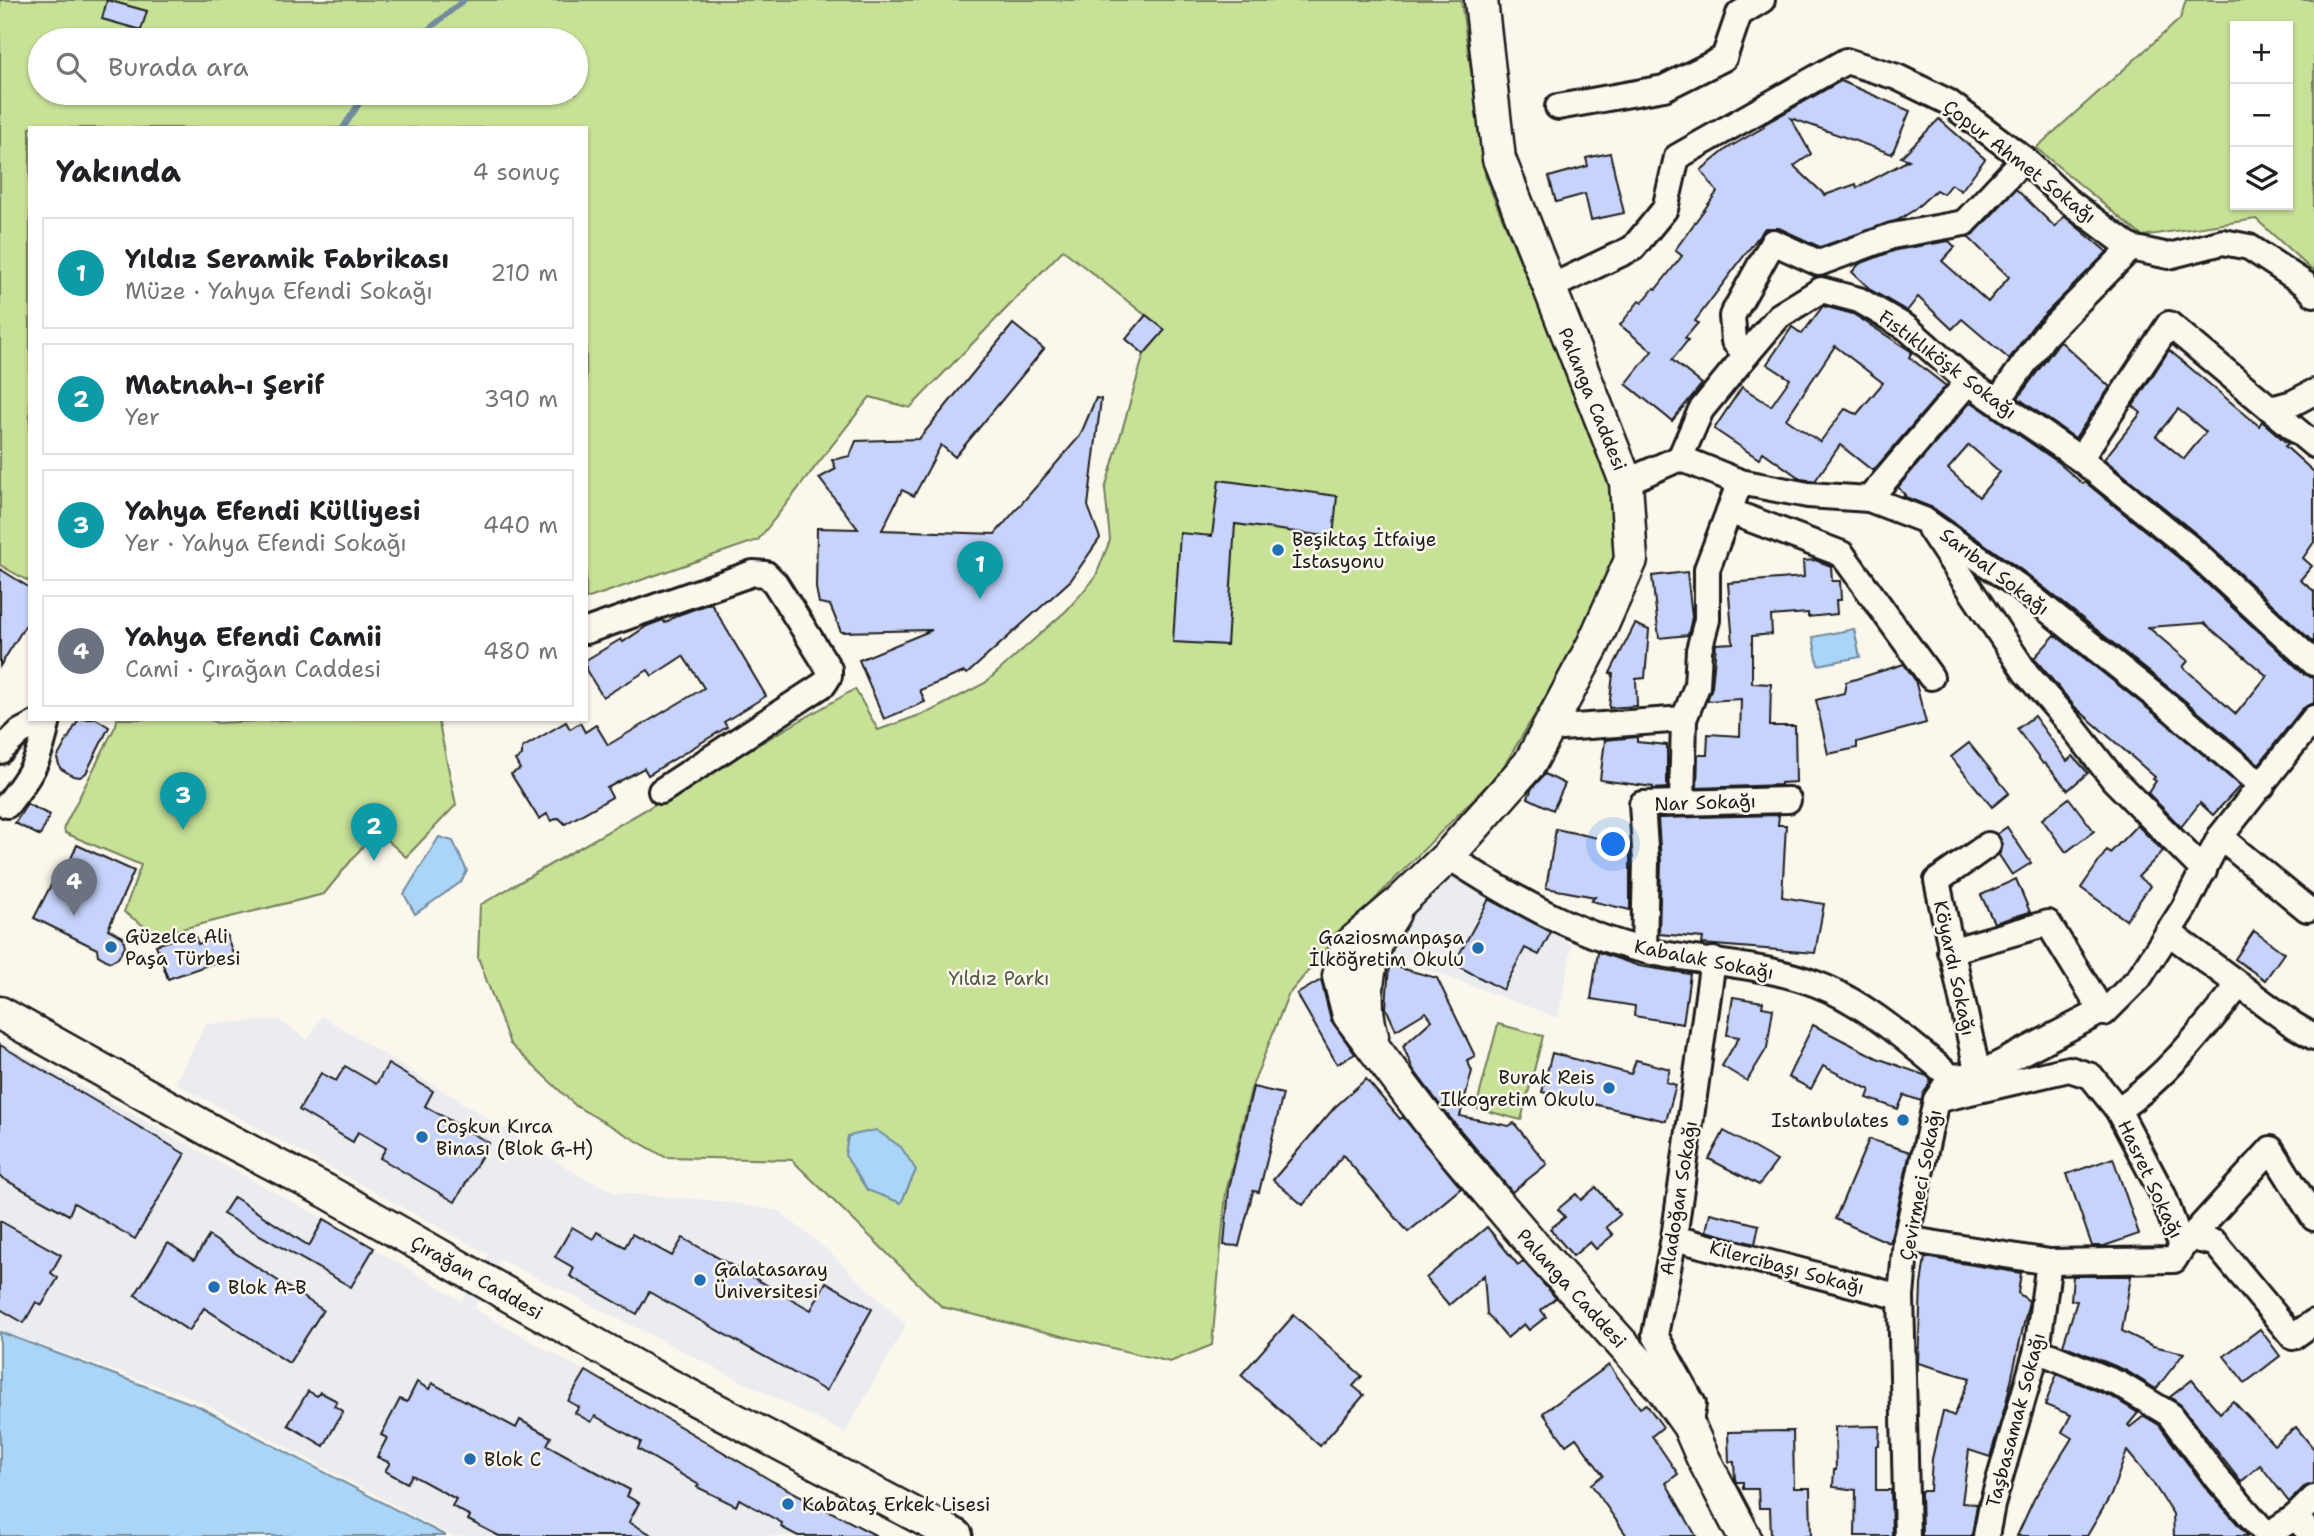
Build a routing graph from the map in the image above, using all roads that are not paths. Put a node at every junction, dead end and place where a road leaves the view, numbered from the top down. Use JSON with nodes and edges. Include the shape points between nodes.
{"nodes":[{"id":1,"x":1480,"y":0,"type":"edge"},
{"id":2,"x":1762,"y":0,"type":"edge"},
{"id":3,"x":1558,"y":107,"type":"dead end"},
{"id":4,"x":2024,"y":159,"type":"junction"},
{"id":5,"x":2131,"y":248,"type":"junction"},
{"id":6,"x":1549,"y":288,"type":"junction"},
{"id":7,"x":2314,"y":294,"type":"edge"},
{"id":8,"x":1746,"y":355,"type":"junction"},
{"id":9,"x":1968,"y":383,"type":"junction"},
{"id":10,"x":2314,"y":392,"type":"edge"},
{"id":11,"x":1997,"y":401,"type":"junction"},
{"id":12,"x":2271,"y":409,"type":"junction"},
{"id":13,"x":2314,"y":445,"type":"edge"},
{"id":14,"x":1679,"y":458,"type":"junction"},
{"id":15,"x":2080,"y":459,"type":"junction"},
{"id":16,"x":1626,"y":482,"type":"junction"},
{"id":17,"x":1740,"y":482,"type":"junction"},
{"id":18,"x":1869,"y":499,"type":"junction"},
{"id":19,"x":1729,"y":511,"type":"junction"},
{"id":20,"x":1924,"y":520,"type":"junction"},
{"id":21,"x":588,"y":630,"type":"edge"},
{"id":22,"x":2314,"y":663,"type":"edge"},
{"id":23,"x":1931,"y":677,"type":"dead end"},
{"id":24,"x":1684,"y":719,"type":"junction"},
{"id":25,"x":42,"y":721,"type":"edge"},
{"id":26,"x":46,"y":721,"type":"edge"},
{"id":27,"x":2312,"y":725,"type":"edge"},
{"id":28,"x":1548,"y":729,"type":"junction"},
{"id":29,"x":0,"y":751,"type":"edge"},
{"id":30,"x":2262,"y":786,"type":"junction"},
{"id":31,"x":661,"y":791,"type":"dead end"},
{"id":32,"x":1788,"y":800,"type":"dead end"},
{"id":33,"x":1682,"y":802,"type":"junction"},
{"id":34,"x":7,"y":805,"type":"dead end"},
{"id":35,"x":2220,"y":837,"type":"junction"},
{"id":36,"x":1988,"y":845,"type":"dead end"},
{"id":37,"x":1448,"y":856,"type":"junction"},
{"id":38,"x":2204,"y":871,"type":"junction"},
{"id":39,"x":2307,"y":909,"type":"dead end"},
{"id":40,"x":2168,"y":932,"type":"junction"},
{"id":41,"x":1644,"y":950,"type":"junction"},
{"id":42,"x":1950,"y":951,"type":"junction"},
{"id":43,"x":1713,"y":960,"type":"junction"},
{"id":44,"x":2239,"y":985,"type":"junction"},
{"id":45,"x":2102,"y":1012,"type":"junction"},
{"id":46,"x":0,"y":1013,"type":"edge"},
{"id":47,"x":2314,"y":1037,"type":"edge"},
{"id":48,"x":1978,"y":1075,"type":"junction"},
{"id":49,"x":1951,"y":1077,"type":"junction"},
{"id":50,"x":1936,"y":1100,"type":"junction"},
{"id":51,"x":2118,"y":1110,"type":"junction"},
{"id":52,"x":2311,"y":1206,"type":"edge"},
{"id":53,"x":1674,"y":1238,"type":"junction"},
{"id":54,"x":1906,"y":1239,"type":"junction"},
{"id":55,"x":2187,"y":1242,"type":"junction"},
{"id":56,"x":2049,"y":1262,"type":"junction"},
{"id":57,"x":1900,"y":1297,"type":"junction"},
{"id":58,"x":2314,"y":1322,"type":"edge"},
{"id":59,"x":2037,"y":1349,"type":"junction"},
{"id":60,"x":1689,"y":1426,"type":"junction"},
{"id":61,"x":2314,"y":1498,"type":"edge"},
{"id":62,"x":2295,"y":1517,"type":"junction"},
{"id":63,"x":956,"y":1536,"type":"edge"},
{"id":64,"x":1744,"y":1536,"type":"edge"},
{"id":65,"x":1908,"y":1536,"type":"edge"},
{"id":66,"x":1986,"y":1536,"type":"edge"},
{"id":67,"x":2267,"y":1536,"type":"edge"},
{"id":68,"x":2313,"y":1536,"type":"edge"}],
"edges":[{"from":1,"to":6,"type":"main road","name":"Palanga Caddesi","via":[[1499,159]]},
{"from":2,"to":3,"type":"street","via":[[1739,14],[1724,58],[1664,88]]},
{"from":4,"to":5,"type":"street","name":"Çopur Ahmet Sokağı","via":[[2067,200]]},
{"from":4,"to":6,"type":"street","name":"Çopur Ahmet Sokağı","via":[[1948,102],[1898,77],[1846,61],[1677,157],[1665,209],[1633,247]]},
{"from":4,"to":8,"type":"street","via":[[1964,223],[1892,236],[1819,263],[1773,242],[1732,316],[1734,341]]},
{"from":5,"to":7,"type":"street","name":"Çopur Ahmet Sokağı","via":[[2169,256],[2223,242],[2249,247]]},
{"from":5,"to":11,"type":"street","via":[[2044,337]]},
{"from":6,"to":16,"type":"main road","name":"Palanga Caddesi"},
{"from":8,"to":9,"type":"street","name":"Fıstıklıköşk Sokağı","via":[[1779,316],[1821,290],[1859,300],[1907,328]]},
{"from":8,"to":14,"type":"street","name":"Fıstıklıköşk Sokağı","via":[[1701,410]]},
{"from":9,"to":11,"type":"street","name":"Fıstıklıköşk Sokağı"},
{"from":9,"to":18,"type":"street"},
{"from":10,"to":12,"type":"street"},
{"from":11,"to":15,"type":"street","name":"Fıstıklıköşk Sokağı"},
{"from":12,"to":13,"type":"street"},
{"from":12,"to":15,"type":"street","via":[[2169,324]]},
{"from":14,"to":16,"type":"street"},
{"from":14,"to":17,"type":"street","name":"Sarıbal Sokağı"},
{"from":15,"to":22,"type":"street","name":"Fıstıklıköşk Sokağı","via":[[2190,548]]},
{"from":16,"to":28,"type":"main road","name":"Palanga Caddesi","via":[[1631,561]]},
{"from":17,"to":18,"type":"street","name":"Sarıbal Sokağı","via":[[1808,495]]},
{"from":17,"to":19,"type":"street"},
{"from":18,"to":20,"type":"street","name":"Sarıbal Sokağı"},
{"from":19,"to":23,"type":"street","via":[[1842,554]]},
{"from":19,"to":24,"type":"street","via":[[1707,569],[1707,620],[1697,686]]},
{"from":20,"to":30,"type":"street","name":"Sarıbal Sokağı","via":[[2059,619]]},
{"from":20,"to":38,"type":"street","via":[[2026,673],[2114,780]]},
{"from":21,"to":31,"type":"street","via":[[753,573],[766,574],[829,669],[824,684]]},
{"from":24,"to":28,"type":"street"},
{"from":24,"to":33,"type":"street"},
{"from":25,"to":29,"type":"street","via":[[20,732]]},
{"from":26,"to":34,"type":"street","via":[[43,745],[32,772]]},
{"from":27,"to":30,"type":"street"},
{"from":28,"to":37,"type":"main road","name":"Palanga Caddesi","via":[[1530,763]]},
{"from":30,"to":35,"type":"street"},
{"from":32,"to":33,"type":"street","name":"Nar Sokağı"},
{"from":33,"to":41,"type":"street","name":"Nar Sokağı","via":[[1642,804]]},
{"from":35,"to":38,"type":"street"},
{"from":35,"to":39,"type":"street"},
{"from":36,"to":42,"type":"street","name":"Köyardı Sokağı","via":[[1937,881]]},
{"from":37,"to":41,"type":"street","name":"Kabalak Sokağı","via":[[1576,929]]},
{"from":37,"to":60,"type":"main road","name":"Palanga Caddesi","via":[[1400,902],[1377,942],[1367,989],[1367,1019],[1378,1054],[1438,1133],[1662,1388]]},
{"from":38,"to":40,"type":"street"},
{"from":40,"to":44,"type":"street"},
{"from":40,"to":45,"type":"street","via":[[2139,978]]},
{"from":41,"to":43,"type":"street","name":"Kabalak Sokağı"},
{"from":42,"to":45,"type":"street","via":[[2048,923]]},
{"from":42,"to":48,"type":"street","name":"Köyardı Sokağı"},
{"from":43,"to":49,"type":"street","name":"Kabalak Sokağı","via":[[1817,984],[1859,1007]]},
{"from":43,"to":53,"type":"street","name":"Aladoğan Sokağı"},
{"from":44,"to":47,"type":"street"},
{"from":44,"to":51,"type":"street","via":[[2181,1056]]},
{"from":45,"to":48,"type":"street"},
{"from":46,"to":63,"type":"main road","name":"Çırağan Caddesi","via":[[644,1372]]},
{"from":48,"to":49,"type":"street"},
{"from":49,"to":50,"type":"street","name":"Çevirmeci Sokağı"},
{"from":50,"to":51,"type":"street","name":"Hasret Sokağı","via":[[2069,1069],[2091,1076]]},
{"from":50,"to":54,"type":"street","name":"Çevirmeci Sokağı"},
{"from":51,"to":55,"type":"street","name":"Hasret Sokağı"},
{"from":52,"to":55,"type":"street","via":[[2271,1149]]},
{"from":53,"to":57,"type":"street","name":"Kilercibaşı Sokağı"},
{"from":53,"to":60,"type":"street","name":"Aladoğan Sokağı","via":[[1655,1335],[1693,1404]]},
{"from":54,"to":56,"type":"street"},
{"from":54,"to":57,"type":"street","name":"Çevirmeci Sokağı"},
{"from":55,"to":56,"type":"street","via":[[2174,1260]]},
{"from":55,"to":58,"type":"street","via":[[2215,1242],[2292,1337]]},
{"from":56,"to":59,"type":"street","name":"Taşbasamak Sokağı"},
{"from":57,"to":65,"type":"street","name":"Çevirmeci Sokağı"},
{"from":59,"to":66,"type":"street","name":"Taşbasamak Sokağı"},
{"from":59,"to":67,"type":"street","via":[[2119,1384],[2169,1414]]},
{"from":60,"to":64,"type":"main road","name":"Palanga Caddesi"},
{"from":61,"to":62,"type":"street"},
{"from":62,"to":67,"type":"street"},
{"from":62,"to":68,"type":"street"}]}
